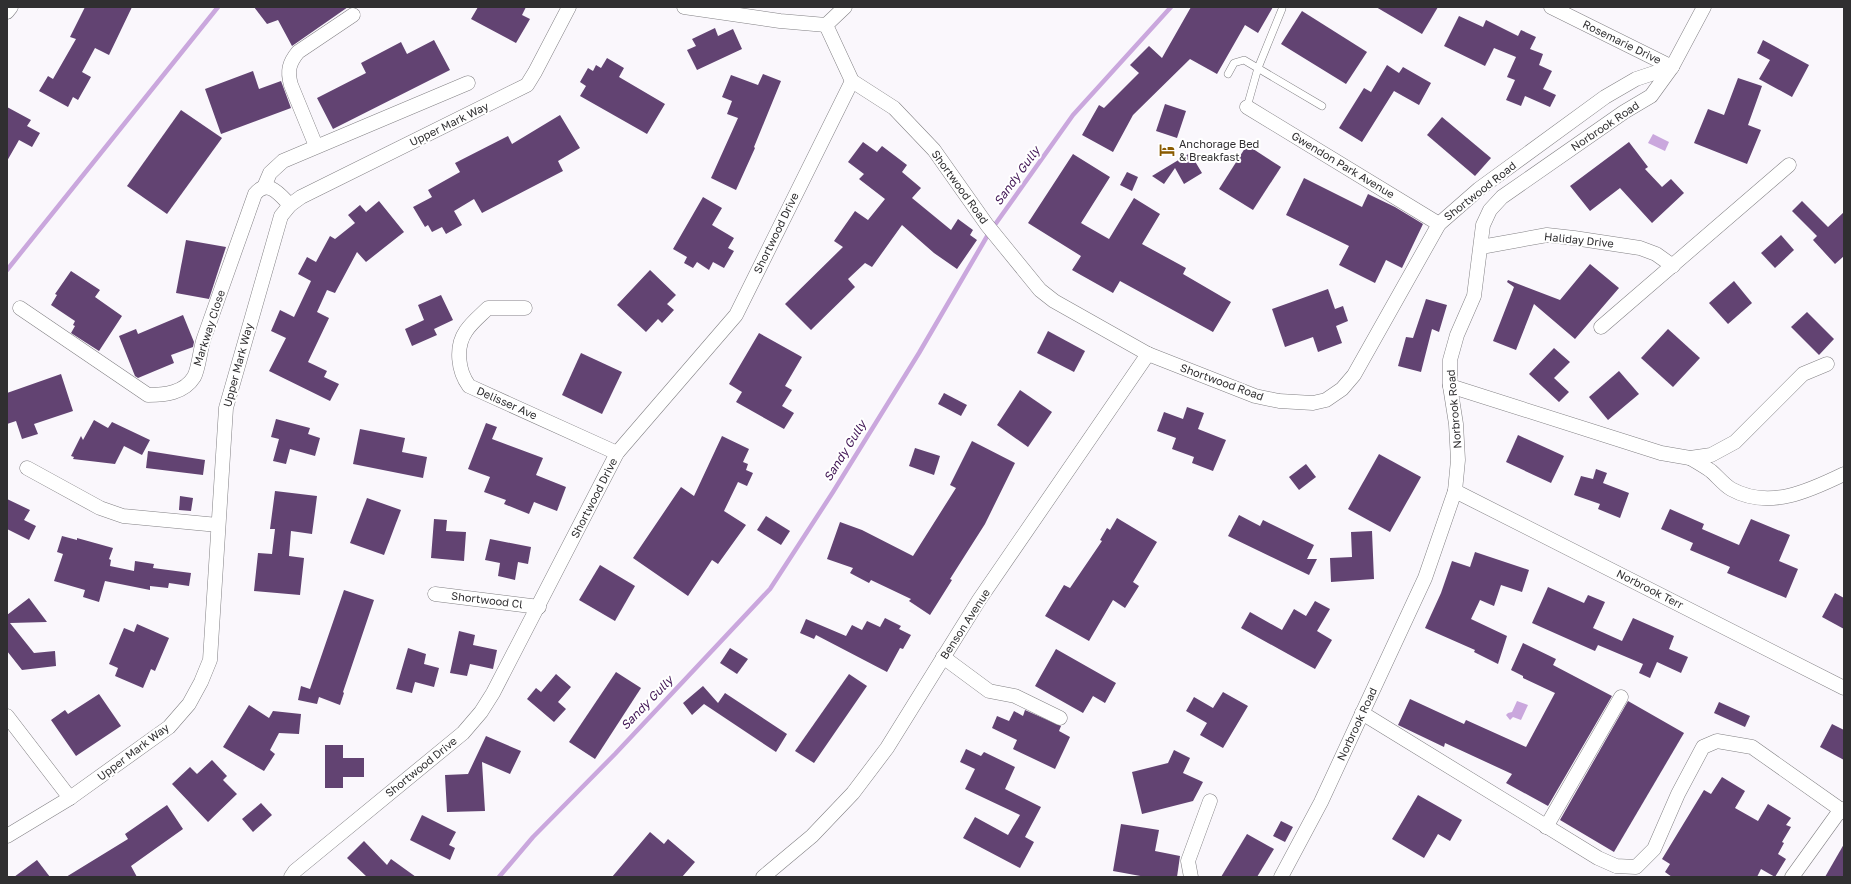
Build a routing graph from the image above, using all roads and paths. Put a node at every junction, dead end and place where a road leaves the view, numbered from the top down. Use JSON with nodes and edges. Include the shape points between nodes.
{"nodes":[{"id":1,"x":11,"y":7,"type":"edge"},
{"id":2,"x":569,"y":7,"type":"edge"},
{"id":3,"x":684,"y":7,"type":"edge"},
{"id":4,"x":845,"y":7,"type":"edge"},
{"id":5,"x":1551,"y":7,"type":"edge"},
{"id":6,"x":1704,"y":7,"type":"edge"},
{"id":7,"x":1282,"y":9,"type":"dead end"},
{"id":8,"x":7,"y":12,"type":"edge"},
{"id":9,"x":353,"y":15,"type":"dead end"},
{"id":10,"x":826,"y":25,"type":"junction"},
{"id":11,"x":1672,"y":67,"type":"junction"},
{"id":12,"x":1258,"y":68,"type":"junction"},
{"id":13,"x":1228,"y":74,"type":"dead end"},
{"id":14,"x":852,"y":81,"type":"junction"},
{"id":15,"x":468,"y":83,"type":"dead end"},
{"id":16,"x":1322,"y":106,"type":"dead end"},
{"id":17,"x":1247,"y":107,"type":"joint"},
{"id":18,"x":316,"y":146,"type":"junction"},
{"id":19,"x":1789,"y":165,"type":"dead end"},
{"id":20,"x":264,"y":187,"type":"junction"},
{"id":21,"x":290,"y":205,"type":"junction"},
{"id":22,"x":1439,"y":224,"type":"junction"},
{"id":23,"x":1481,"y":247,"type":"junction"},
{"id":24,"x":1672,"y":266,"type":"junction"},
{"id":25,"x":20,"y":308,"type":"dead end"},
{"id":26,"x":525,"y":308,"type":"dead end"},
{"id":27,"x":1601,"y":327,"type":"dead end"},
{"id":28,"x":1148,"y":354,"type":"junction"},
{"id":29,"x":1827,"y":364,"type":"dead end"},
{"id":30,"x":1450,"y":386,"type":"junction"},
{"id":31,"x":618,"y":453,"type":"junction"},
{"id":32,"x":1690,"y":458,"type":"junction"},
{"id":33,"x":27,"y":468,"type":"dead end"},
{"id":34,"x":1844,"y":474,"type":"edge"},
{"id":35,"x":1455,"y":491,"type":"junction"},
{"id":36,"x":218,"y":525,"type":"junction"},
{"id":37,"x":435,"y":594,"type":"dead end"},
{"id":38,"x":539,"y":607,"type":"junction"},
{"id":39,"x":943,"y":657,"type":"junction"},
{"id":40,"x":1844,"y":688,"type":"edge"},
{"id":41,"x":1620,"y":697,"type":"dead end"},
{"id":42,"x":1362,"y":713,"type":"junction"},
{"id":43,"x":7,"y":716,"type":"edge"},
{"id":44,"x":1060,"y":718,"type":"dead end"},
{"id":45,"x":70,"y":798,"type":"junction"},
{"id":46,"x":1210,"y":801,"type":"dead end"},
{"id":47,"x":1842,"y":810,"type":"edge"},
{"id":48,"x":1546,"y":827,"type":"junction"},
{"id":49,"x":7,"y":836,"type":"edge"},
{"id":50,"x":291,"y":877,"type":"edge"},
{"id":51,"x":763,"y":877,"type":"edge"},
{"id":52,"x":1191,"y":877,"type":"edge"},
{"id":53,"x":1281,"y":877,"type":"edge"},
{"id":54,"x":1792,"y":877,"type":"edge"}],
"edges":[{"from":1,"to":8,"type":"street"},
{"from":2,"to":21,"type":"street","name":"Upper Mark Way","via":[[527,85],[301,197]]},
{"from":3,"to":10,"type":"street"},
{"from":4,"to":10,"type":"street"},
{"from":5,"to":11,"type":"street","name":"Rosemarie Drive"},
{"from":6,"to":11,"type":"street","name":"Norbrook Road"},
{"from":7,"to":12,"type":"lane"},
{"from":9,"to":18,"type":"street","via":[[298,52],[289,67],[291,85]]},
{"from":10,"to":14,"type":"street"},
{"from":11,"to":22,"type":"street","name":"Shortwood Road","via":[[1636,80],[1605,97],[1479,188]]},
{"from":11,"to":23,"type":"street","name":"Norbrook Road","via":[[1651,96],[1502,197],[1490,210],[1483,225]]},
{"from":12,"to":13,"type":"lane","via":[[1239,60],[1234,63]]},
{"from":12,"to":16,"type":"lane"},
{"from":12,"to":17,"type":"lane"},
{"from":14,"to":28,"type":"street","name":"Shortwood Road","via":[[894,108],[934,150],[987,224],[1040,290],[1054,302]]},
{"from":14,"to":31,"type":"street","name":"Shortwood Drive","via":[[736,315]]},
{"from":15,"to":18,"type":"street","name":"Markway Close"},
{"from":17,"to":22,"type":"street","name":"Gwendon Park Avenue"},
{"from":18,"to":20,"type":"street","name":"Markway Close","via":[[275,166]]},
{"from":19,"to":24,"type":"street"},
{"from":20,"to":21,"type":"street","via":[[275,190]]},
{"from":20,"to":25,"type":"street","name":"Markway Close","via":[[255,194],[202,345],[195,376],[174,393],[148,395]]},
{"from":21,"to":36,"type":"street","name":"Upper Mark Way","via":[[281,216],[276,229],[226,408]]},
{"from":22,"to":28,"type":"street","name":"Shortwood Road","via":[[1354,375],[1342,389],[1326,400],[1313,403],[1279,402],[1255,396]]},
{"from":23,"to":24,"type":"street","name":"Haliday Drive","via":[[1547,235],[1640,248],[1656,254]]},
{"from":23,"to":30,"type":"street","name":"Norbrook Road","via":[[1474,296],[1457,335],[1450,360]]},
{"from":24,"to":27,"type":"street"},
{"from":26,"to":31,"type":"street","name":"Delisser Ave","via":[[488,308],[466,331],[459,349],[463,378],[469,386]]},
{"from":28,"to":39,"type":"street","name":"Benson Avenue","via":[[979,600]]},
{"from":29,"to":32,"type":"street","via":[[1803,374],[1735,442],[1711,455]]},
{"from":30,"to":32,"type":"street","via":[[1661,453]]},
{"from":30,"to":35,"type":"street","name":"Norbrook Road","via":[[1458,460]]},
{"from":31,"to":38,"type":"street","name":"Shortwood Drive"},
{"from":32,"to":34,"type":"street","via":[[1732,490],[1755,497],[1776,499],[1795,495]]},
{"from":33,"to":36,"type":"street","via":[[100,508],[123,516]]},
{"from":35,"to":40,"type":"street","name":"Norbrook Terr"},
{"from":35,"to":42,"type":"street","name":"Norbrook Road","via":[[1425,578]]},
{"from":36,"to":45,"type":"street","name":"Upper Mark Way","via":[[210,660],[202,682],[189,704],[169,727]]},
{"from":37,"to":38,"type":"street","name":"Shortwood Cl"},
{"from":38,"to":50,"type":"street","name":"Shortwood Drive","via":[[493,694],[463,733],[295,871]]},
{"from":39,"to":44,"type":"street","via":[[989,691],[1015,696]]},
{"from":39,"to":51,"type":"street","name":"Benson Avenue","via":[[887,748],[853,793],[812,836]]},
{"from":41,"to":48,"type":"street"},
{"from":42,"to":48,"type":"street"},
{"from":42,"to":53,"type":"street","name":"Norbrook Road","via":[[1321,802]]},
{"from":43,"to":45,"type":"street"},
{"from":45,"to":49,"type":"street","name":"Upper Mark Way"},
{"from":46,"to":52,"type":"street","via":[[1188,860]]},
{"from":47,"to":48,"type":"street","via":[[1752,747],[1717,741],[1703,747],[1678,794],[1654,849],[1636,867],[1616,866],[1598,858]]},
{"from":47,"to":54,"type":"street"}]}
